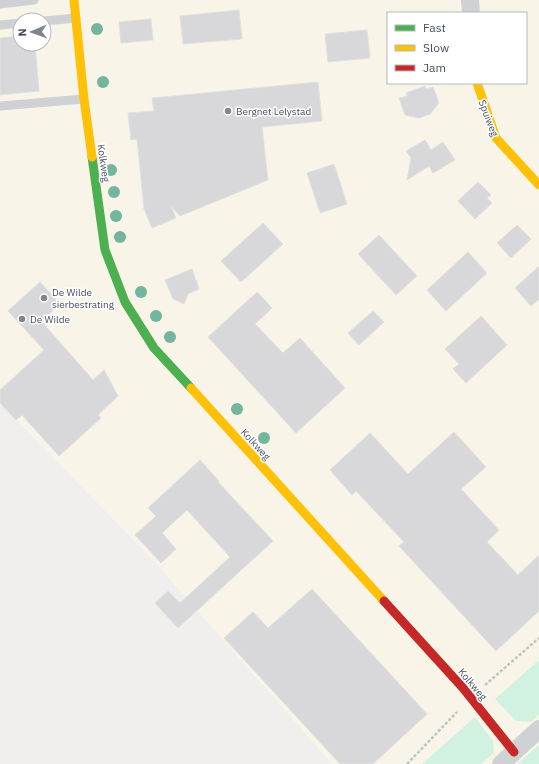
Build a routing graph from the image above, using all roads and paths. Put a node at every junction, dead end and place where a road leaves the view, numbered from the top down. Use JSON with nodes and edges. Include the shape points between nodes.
{"nodes":[{"id":1,"x":34,"y":0,"type":"edge"},
{"id":2,"x":74,"y":0,"type":"edge"},
{"id":3,"x":470,"y":0,"type":"edge"},
{"id":4,"x":0,"y":4,"type":"edge"},
{"id":5,"x":471,"y":12,"type":"edge"},
{"id":6,"x":76,"y":18,"type":"junction"},
{"id":7,"x":52,"y":20,"type":"edge"},
{"id":8,"x":12,"y":24,"type":"edge"},
{"id":9,"x":0,"y":25,"type":"edge"},
{"id":10,"x":477,"y":84,"type":"edge"},
{"id":11,"x":84,"y":99,"type":"junction"},
{"id":12,"x":0,"y":106,"type":"edge"},
{"id":13,"x":539,"y":185,"type":"edge"},
{"id":14,"x":539,"y":729,"type":"edge"},
{"id":15,"x":514,"y":752,"type":"junction"},
{"id":16,"x":501,"y":764,"type":"edge"}],
"edges":[{"from":1,"to":4,"type":"lane"},
{"from":2,"to":6,"type":"street","name":"Kolkweg"},
{"from":3,"to":5,"type":"street"},
{"from":6,"to":7,"type":"lane"},
{"from":6,"to":11,"type":"street","name":"Kolkweg"},
{"from":8,"to":9,"type":"lane"},
{"from":10,"to":13,"type":"street","name":"Spuiweg","via":[[496,138]]},
{"from":11,"to":12,"type":"lane"},
{"from":11,"to":15,"type":"street","name":"Kolkweg","via":[[105,250],[125,302],[154,348],[463,688]]},
{"from":14,"to":15,"type":"street"},
{"from":15,"to":16,"type":"street"}]}
